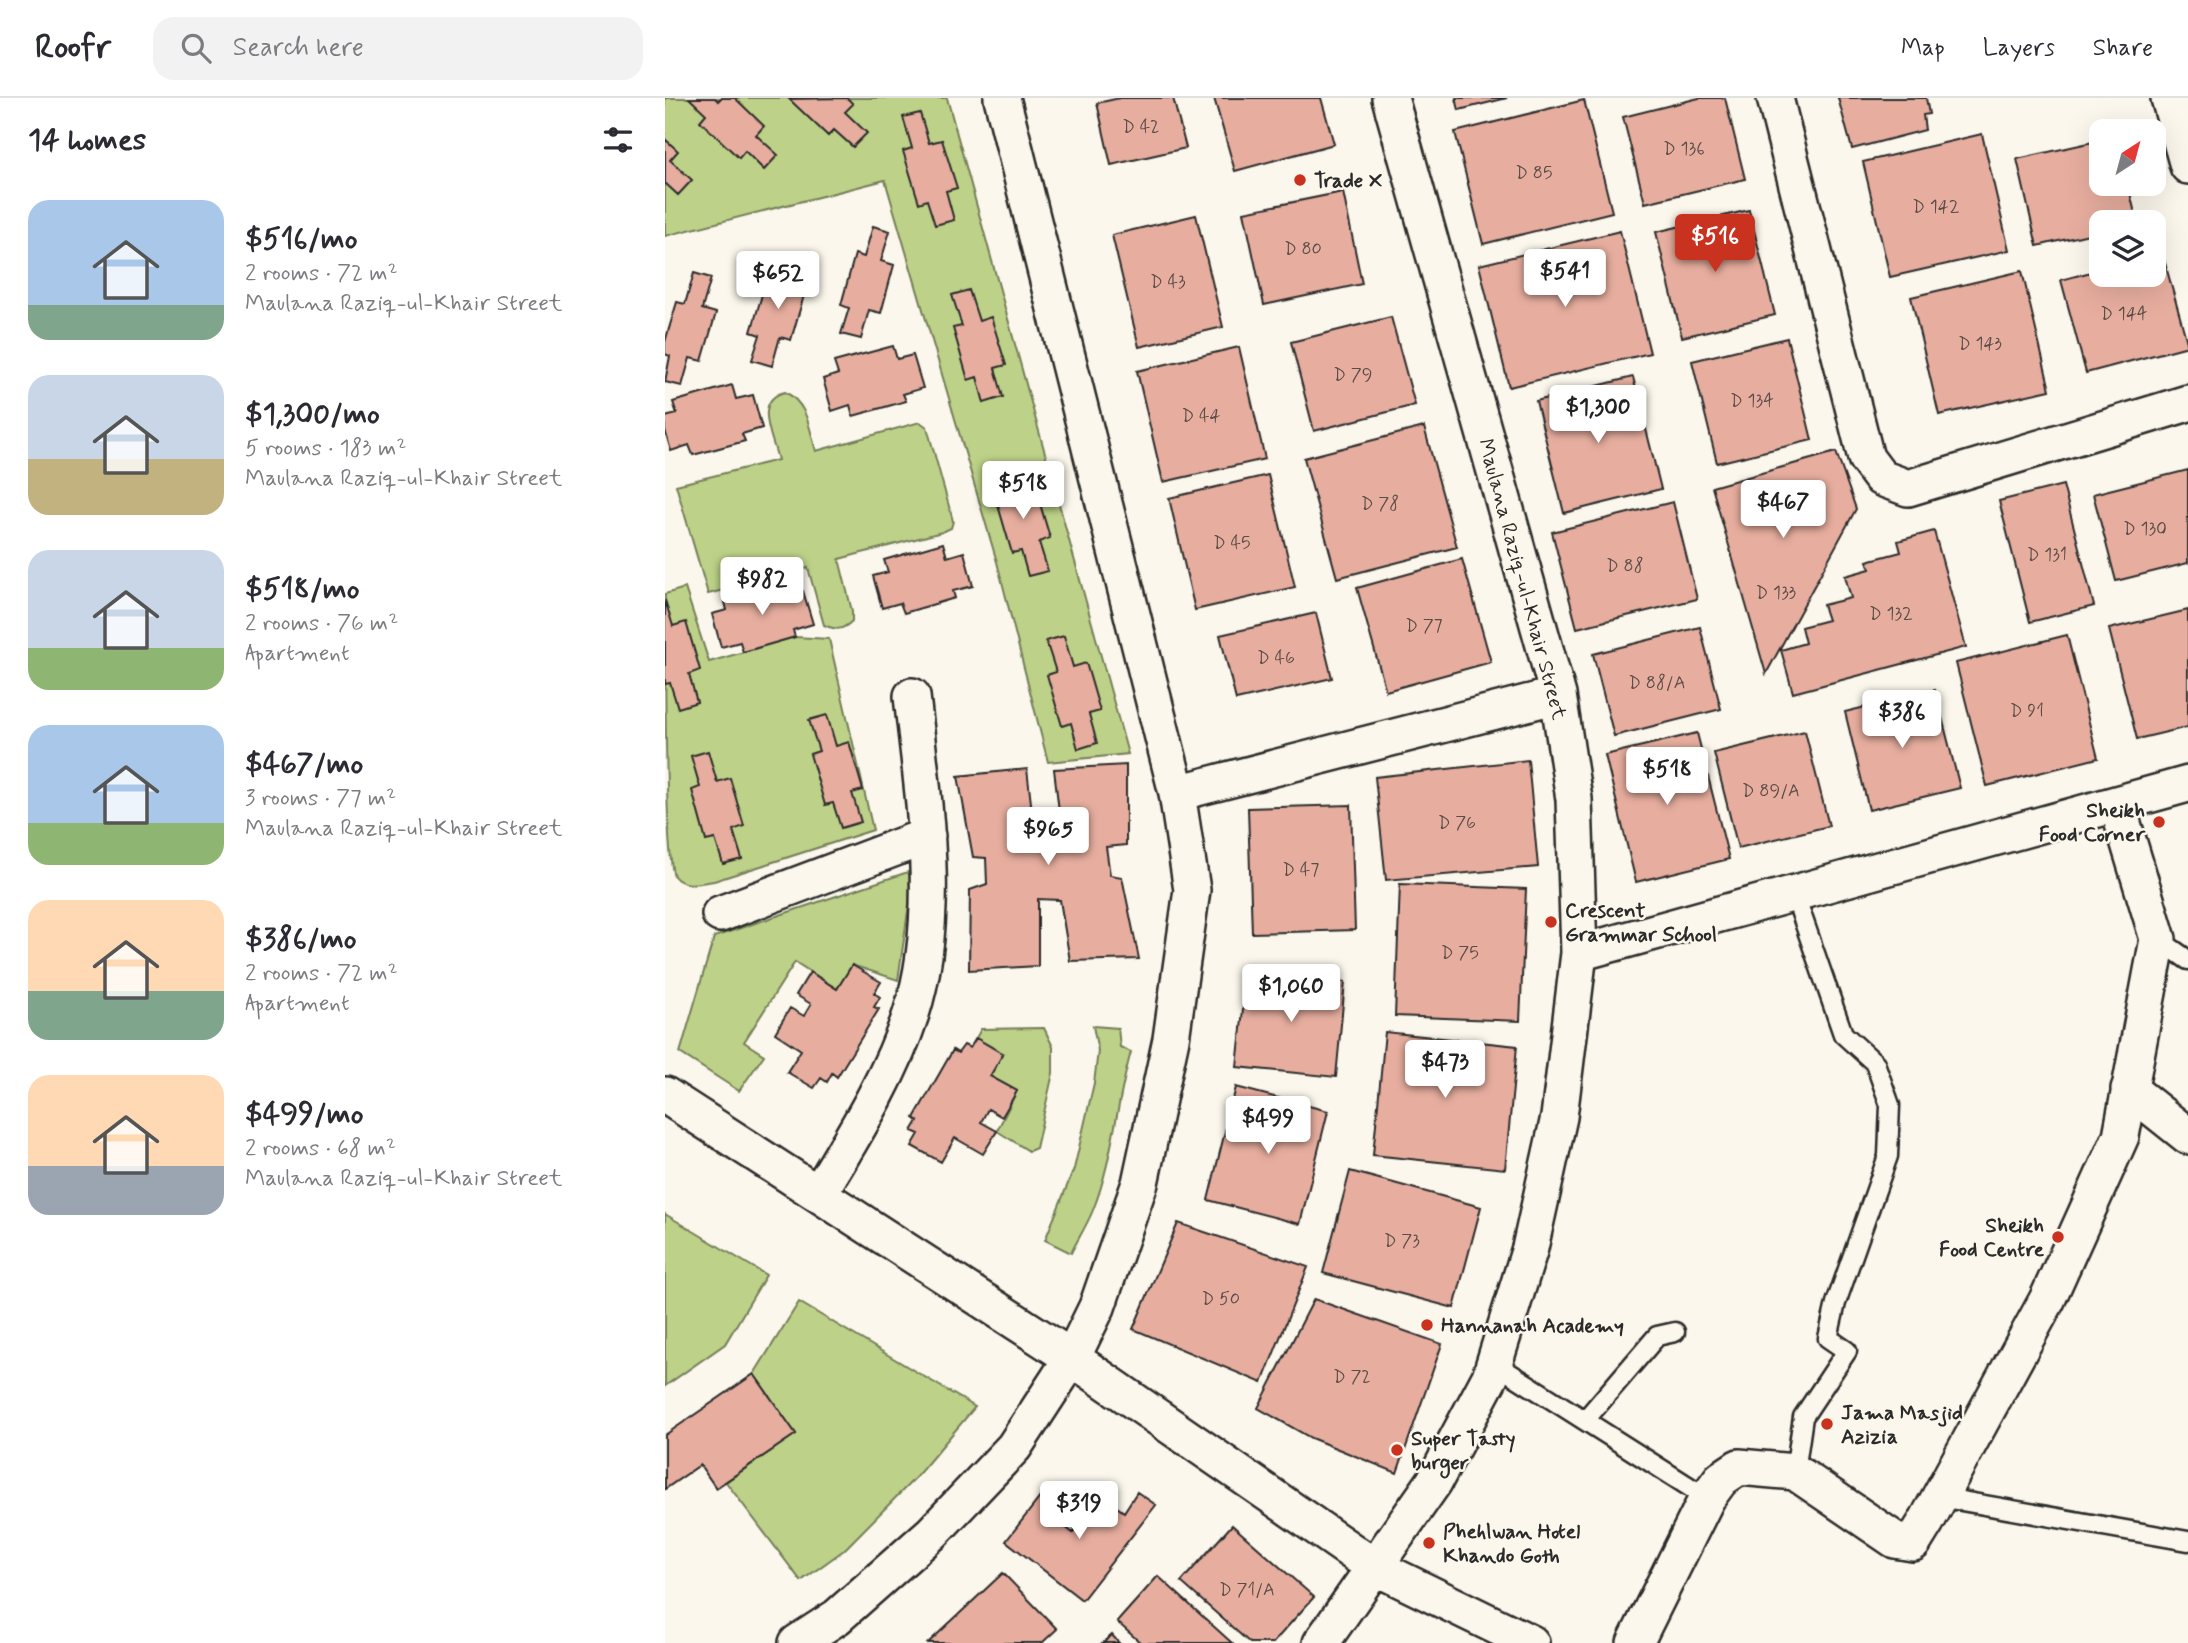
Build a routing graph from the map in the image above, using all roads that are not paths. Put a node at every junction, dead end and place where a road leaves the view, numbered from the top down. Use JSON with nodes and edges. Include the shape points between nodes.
{"nodes":[{"id":1,"x":1002,"y":98,"type":"edge"},
{"id":2,"x":1390,"y":98,"type":"edge"},
{"id":3,"x":1775,"y":98,"type":"edge"},
{"id":4,"x":2169,"y":98,"type":"edge"},
{"id":5,"x":2188,"y":166,"type":"edge"},
{"id":6,"x":2188,"y":403,"type":"edge"},
{"id":7,"x":1558,"y":695,"type":"junction"},
{"id":8,"x":912,"y":696,"type":"dead end"},
{"id":9,"x":2188,"y":785,"type":"edge"},
{"id":10,"x":1177,"y":793,"type":"junction"},
{"id":11,"x":2117,"y":804,"type":"junction"},
{"id":12,"x":927,"y":836,"type":"junction"},
{"id":13,"x":1794,"y":893,"type":"junction"},
{"id":14,"x":720,"y":914,"type":"dead end"},
{"id":15,"x":2158,"y":939,"type":"junction"},
{"id":16,"x":1579,"y":953,"type":"junction"},
{"id":17,"x":2188,"y":960,"type":"edge"},
{"id":18,"x":2130,"y":1089,"type":"junction"},
{"id":19,"x":665,"y":1095,"type":"edge"},
{"id":20,"x":2188,"y":1136,"type":"edge"},
{"id":21,"x":819,"y":1194,"type":"junction"},
{"id":22,"x":1675,"y":1332,"type":"dead end"},
{"id":23,"x":1072,"y":1358,"type":"junction"},
{"id":24,"x":1494,"y":1363,"type":"junction"},
{"id":25,"x":1585,"y":1420,"type":"junction"},
{"id":26,"x":1795,"y":1472,"type":"junction"},
{"id":27,"x":1939,"y":1497,"type":"junction"},
{"id":28,"x":1707,"y":1498,"type":"junction"},
{"id":29,"x":2188,"y":1541,"type":"edge"},
{"id":30,"x":1373,"y":1566,"type":"junction"},
{"id":31,"x":1515,"y":1639,"type":"edge"},
{"id":32,"x":797,"y":1643,"type":"edge"},
{"id":33,"x":1321,"y":1643,"type":"edge"},
{"id":34,"x":1635,"y":1643,"type":"edge"}],
"edges":[{"from":1,"to":10,"type":"street"},
{"from":2,"to":7,"type":"street","name":"Maulana Raziq-ul-Khair Street"},
{"from":3,"to":6,"type":"street","via":[[1866,458],[1881,478],[1908,488]]},
{"from":4,"to":5,"type":"street"},
{"from":7,"to":10,"type":"street"},
{"from":7,"to":16,"type":"street","name":"Maulana Raziq-ul-Khair Street","via":[[1574,799]]},
{"from":8,"to":12,"type":"street"},
{"from":9,"to":11,"type":"street"},
{"from":10,"to":23,"type":"street","via":[[1192,890],[1171,1040],[1140,1183],[1097,1307]]},
{"from":11,"to":13,"type":"street"},
{"from":11,"to":15,"type":"street"},
{"from":12,"to":14,"type":"street"},
{"from":12,"to":21,"type":"street","via":[[926,942],[911,1012],[888,1071]]},
{"from":13,"to":16,"type":"street"},
{"from":13,"to":26,"type":"lane","via":[[1843,1034],[1875,1063],[1890,1105],[1888,1156],[1828,1338],[1847,1351],[1803,1417]]},
{"from":15,"to":17,"type":"lane"},
{"from":15,"to":18,"type":"street"},
{"from":16,"to":24,"type":"street","name":"Maulana Raziq-ul-Khair Street","via":[[1559,1117],[1530,1248]]},
{"from":18,"to":20,"type":"street"},
{"from":18,"to":27,"type":"street","via":[[2121,1136],[2047,1300]]},
{"from":19,"to":21,"type":"street"},
{"from":21,"to":23,"type":"street"},
{"from":22,"to":25,"type":"lane","via":[[1657,1336]]},
{"from":23,"to":30,"type":"street"},
{"from":23,"to":32,"type":"street","via":[[1014,1447],[950,1514],[837,1617]]},
{"from":24,"to":25,"type":"lane"},
{"from":24,"to":30,"type":"street","name":"Maulana Raziq-ul-Khair Street","via":[[1434,1482]]},
{"from":25,"to":28,"type":"lane"},
{"from":26,"to":27,"type":"street","via":[[1895,1540],[1913,1543]]},
{"from":26,"to":28,"type":"street","via":[[1739,1467],[1721,1479]]},
{"from":27,"to":29,"type":"lane"},
{"from":28,"to":34,"type":"street"},
{"from":30,"to":31,"type":"street"},
{"from":30,"to":33,"type":"street","name":"Maulana Raziq-ul-Khair Street"}]}
